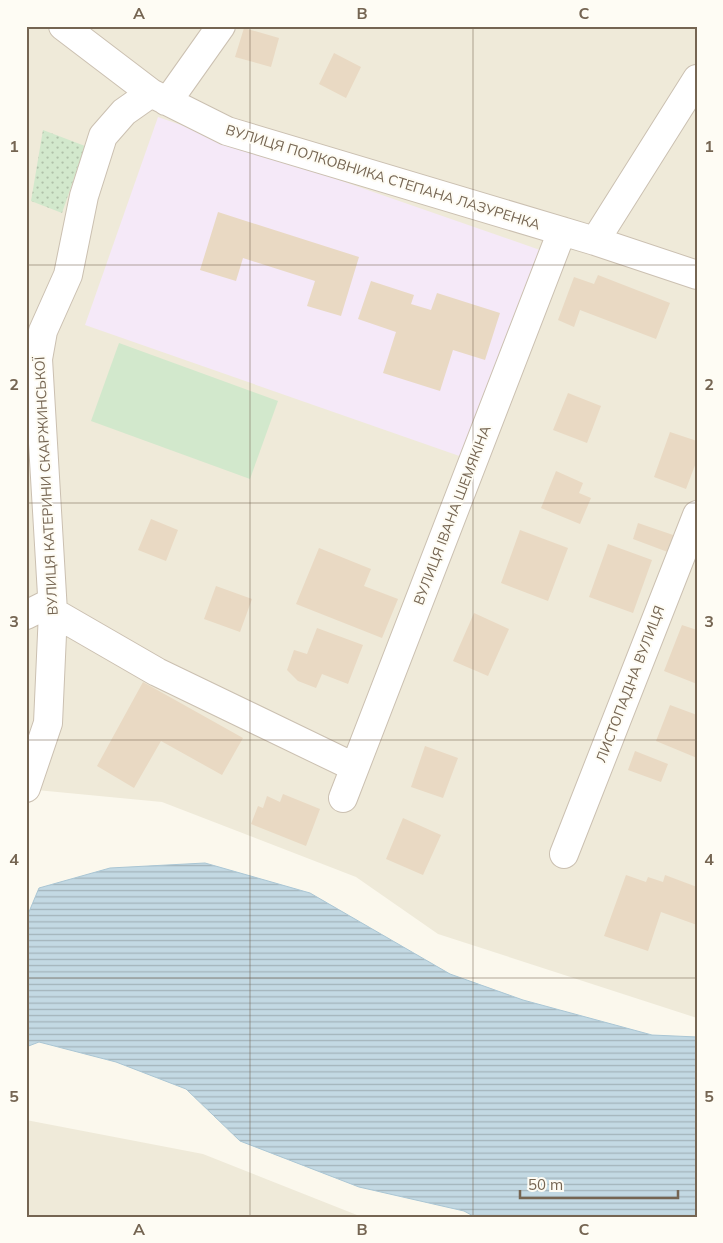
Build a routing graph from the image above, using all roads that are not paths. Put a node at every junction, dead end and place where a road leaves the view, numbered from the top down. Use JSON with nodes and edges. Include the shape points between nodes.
{"nodes":[{"id":1,"x":62,"y":26,"type":"edge"},
{"id":2,"x":221,"y":26,"type":"edge"},
{"id":3,"x":697,"y":79,"type":"edge"},
{"id":4,"x":158,"y":97,"type":"junction"},
{"id":5,"x":562,"y":231,"type":"junction"},
{"id":6,"x":595,"y":241,"type":"junction"},
{"id":7,"x":697,"y":275,"type":"edge"},
{"id":8,"x":32,"y":360,"type":"edge"},
{"id":9,"x":697,"y":515,"type":"edge"},
{"id":10,"x":53,"y":607,"type":"junction"},
{"id":11,"x":26,"y":615,"type":"edge"},
{"id":12,"x":354,"y":767,"type":"junction"},
{"id":13,"x":26,"y":788,"type":"edge"},
{"id":14,"x":343,"y":798,"type":"dead end"},
{"id":15,"x":564,"y":854,"type":"dead end"}],
"edges":[{"from":1,"to":4,"type":"street","name":"ВУЛИЦЯ ПОЛКОВНИКА СТЕПАНА ЛАЗУРЕНКА"},
{"from":2,"to":4,"type":"street","name":"ВУЛИЦЯ КАТЕРИНИ СКАРЖИНСЬКОЇ","via":[[175,91]]},
{"from":3,"to":6,"type":"street"},
{"from":4,"to":5,"type":"street","name":"ВУЛИЦЯ ПОЛКОВНИКА СТЕПАНА ЛАЗУРЕНКА","via":[[227,131]]},
{"from":4,"to":8,"type":"street","name":"ВУЛИЦЯ КАТЕРИНИ СКАРЖИНСЬКОЇ","via":[[124,112],[103,136],[84,196],[68,275]]},
{"from":5,"to":6,"type":"street","name":"ВУЛИЦЯ ПОЛКОВНИКА СТЕПАНА ЛАЗУРЕНКА"},
{"from":5,"to":12,"type":"street","name":"ВУЛИЦЯ ІВАНА ШЕМЯКІНА"},
{"from":6,"to":7,"type":"street","name":"ВУЛИЦЯ ПОЛКОВНИКА СТЕПАНА ЛАЗУРЕНКА"},
{"from":8,"to":10,"type":"street","name":"ВУЛИЦЯ КАТЕРИНИ СКАРЖИНСЬКОЇ","via":[[42,396]]},
{"from":9,"to":15,"type":"street","name":"ЛИСТОПАДНА ВУЛИЦЯ"},
{"from":10,"to":11,"type":"street"},
{"from":10,"to":12,"type":"street","via":[[157,672]]},
{"from":10,"to":13,"type":"street","name":"ВУЛИЦЯ КАТЕРИНИ СКАРЖИНСЬКОЇ","via":[[48,723]]},
{"from":12,"to":14,"type":"street","name":"ВУЛИЦЯ ІВАНА ШЕМЯКІНА"}]}
